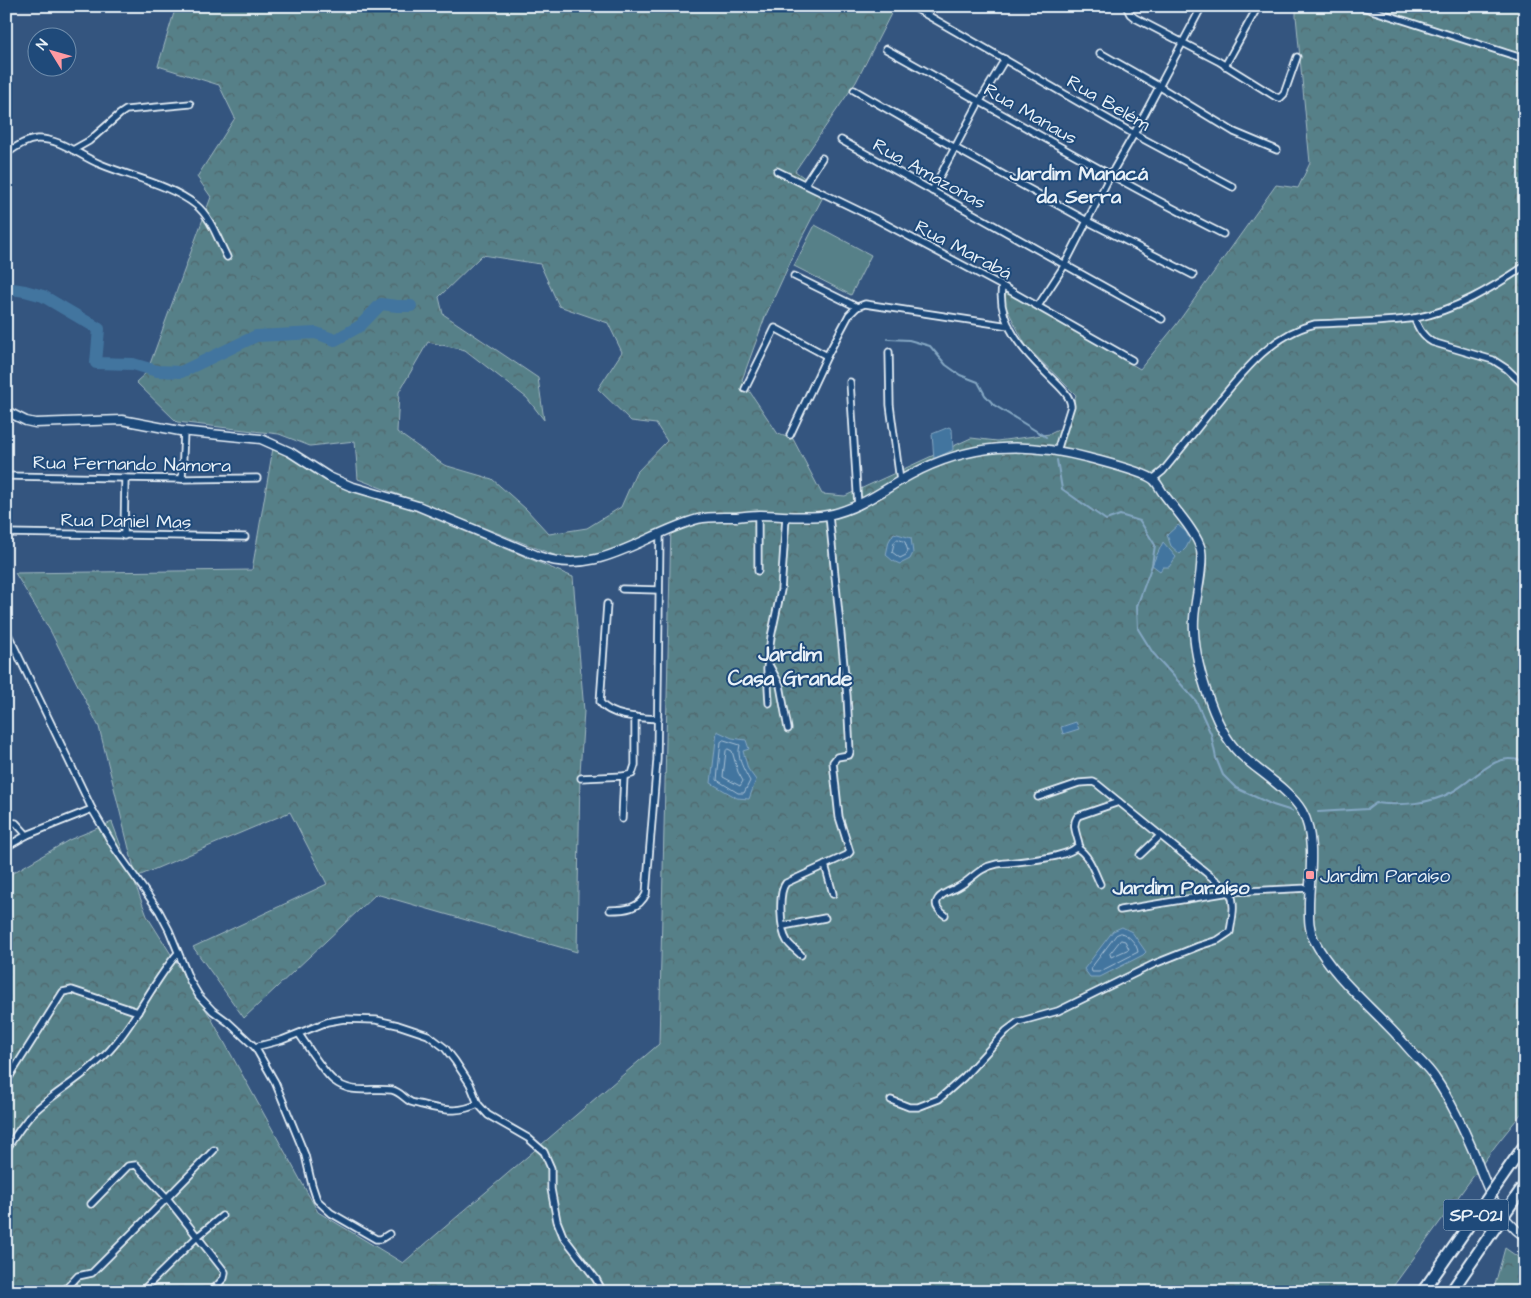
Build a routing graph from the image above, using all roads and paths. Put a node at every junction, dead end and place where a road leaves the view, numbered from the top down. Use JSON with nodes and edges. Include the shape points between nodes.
{"nodes":[{"id":1,"x":1126,"y":6,"type":"edge"},
{"id":2,"x":1202,"y":6,"type":"edge"},
{"id":3,"x":1359,"y":6,"type":"edge"},
{"id":4,"x":915,"y":8,"type":"dead end"},
{"id":5,"x":1257,"y":8,"type":"dead end"},
{"id":6,"x":1182,"y":43,"type":"junction"},
{"id":7,"x":886,"y":49,"type":"dead end"},
{"id":8,"x":1100,"y":53,"type":"dead end"},
{"id":9,"x":1297,"y":57,"type":"dead end"},
{"id":10,"x":1525,"y":59,"type":"edge"},
{"id":11,"x":1006,"y":60,"type":"junction"},
{"id":12,"x":1225,"y":66,"type":"junction"},
{"id":13,"x":1160,"y":87,"type":"junction"},
{"id":14,"x":854,"y":90,"type":"dead end"},
{"id":15,"x":980,"y":102,"type":"junction"},
{"id":16,"x":190,"y":104,"type":"dead end"},
{"id":17,"x":1134,"y":134,"type":"junction"},
{"id":18,"x":841,"y":140,"type":"dead end"},
{"id":19,"x":955,"y":148,"type":"junction"},
{"id":20,"x":73,"y":150,"type":"junction"},
{"id":21,"x":1277,"y":150,"type":"dead end"},
{"id":22,"x":6,"y":154,"type":"edge"},
{"id":23,"x":822,"y":158,"type":"dead end"},
{"id":24,"x":777,"y":171,"type":"dead end"},
{"id":25,"x":1110,"y":176,"type":"junction"},
{"id":26,"x":805,"y":184,"type":"junction"},
{"id":27,"x":1233,"y":187,"type":"dead end"},
{"id":28,"x":932,"y":191,"type":"junction"},
{"id":29,"x":1088,"y":221,"type":"junction"},
{"id":30,"x":1223,"y":234,"type":"dead end"},
{"id":31,"x":227,"y":257,"type":"dead end"},
{"id":32,"x":1064,"y":266,"type":"junction"},
{"id":33,"x":1525,"y":266,"type":"edge"},
{"id":34,"x":1193,"y":275,"type":"dead end"},
{"id":35,"x":794,"y":276,"type":"dead end"},
{"id":36,"x":1002,"y":286,"type":"junction"},
{"id":37,"x":1038,"y":306,"type":"junction"},
{"id":38,"x":857,"y":307,"type":"junction"},
{"id":39,"x":1414,"y":318,"type":"junction"},
{"id":40,"x":1162,"y":319,"type":"dead end"},
{"id":41,"x":1009,"y":326,"type":"junction"},
{"id":42,"x":889,"y":352,"type":"dead end"},
{"id":43,"x":827,"y":356,"type":"junction"},
{"id":44,"x":1132,"y":360,"type":"dead end"},
{"id":45,"x":850,"y":382,"type":"dead end"},
{"id":46,"x":1525,"y":386,"type":"edge"},
{"id":47,"x":744,"y":389,"type":"dead end"},
{"id":48,"x":6,"y":411,"type":"edge"},
{"id":49,"x":184,"y":432,"type":"junction"},
{"id":50,"x":790,"y":435,"type":"dead end"},
{"id":51,"x":1057,"y":450,"type":"junction"},
{"id":52,"x":6,"y":476,"type":"edge"},
{"id":53,"x":125,"y":478,"type":"junction"},
{"id":54,"x":257,"y":478,"type":"dead end"},
{"id":55,"x":182,"y":479,"type":"junction"},
{"id":56,"x":1153,"y":479,"type":"junction"},
{"id":57,"x":900,"y":481,"type":"junction"},
{"id":58,"x":858,"y":506,"type":"junction"},
{"id":59,"x":758,"y":515,"type":"junction"},
{"id":60,"x":828,"y":515,"type":"junction"},
{"id":61,"x":786,"y":517,"type":"junction"},
{"id":62,"x":6,"y":533,"type":"edge"},
{"id":63,"x":660,"y":534,"type":"junction"},
{"id":64,"x":124,"y":536,"type":"junction"},
{"id":65,"x":245,"y":537,"type":"dead end"},
{"id":66,"x":758,"y":571,"type":"dead end"},
{"id":67,"x":622,"y":589,"type":"dead end"},
{"id":68,"x":658,"y":590,"type":"junction"},
{"id":69,"x":608,"y":604,"type":"dead end"},
{"id":70,"x":6,"y":630,"type":"edge"},
{"id":71,"x":768,"y":663,"type":"junction"},
{"id":72,"x":768,"y":703,"type":"dead end"},
{"id":73,"x":635,"y":717,"type":"junction"},
{"id":74,"x":658,"y":719,"type":"junction"},
{"id":75,"x":788,"y":729,"type":"dead end"},
{"id":76,"x":624,"y":776,"type":"junction"},
{"id":77,"x":581,"y":778,"type":"dead end"},
{"id":78,"x":1038,"y":797,"type":"dead end"},
{"id":79,"x":1119,"y":802,"type":"junction"},
{"id":80,"x":92,"y":809,"type":"junction"},
{"id":81,"x":622,"y":819,"type":"dead end"},
{"id":82,"x":6,"y":822,"type":"edge"},
{"id":83,"x":27,"y":836,"type":"junction"},
{"id":84,"x":1160,"y":836,"type":"junction"},
{"id":85,"x":6,"y":847,"type":"edge"},
{"id":86,"x":1077,"y":848,"type":"junction"},
{"id":87,"x":1140,"y":855,"type":"dead end"},
{"id":88,"x":825,"y":865,"type":"junction"},
{"id":89,"x":1100,"y":884,"type":"dead end"},
{"id":90,"x":1310,"y":888,"type":"junction"},
{"id":91,"x":1230,"y":892,"type":"junction"},
{"id":92,"x":833,"y":894,"type":"dead end"},
{"id":93,"x":610,"y":910,"type":"dead end"},
{"id":94,"x":1120,"y":910,"type":"dead end"},
{"id":95,"x":944,"y":915,"type":"dead end"},
{"id":96,"x":825,"y":918,"type":"dead end"},
{"id":97,"x":784,"y":926,"type":"junction"},
{"id":98,"x":178,"y":953,"type":"junction"},
{"id":99,"x":801,"y":955,"type":"dead end"},
{"id":100,"x":138,"y":1012,"type":"junction"},
{"id":101,"x":299,"y":1034,"type":"junction"},
{"id":102,"x":255,"y":1047,"type":"junction"},
{"id":103,"x":6,"y":1082,"type":"edge"},
{"id":104,"x":891,"y":1100,"type":"dead end"},
{"id":105,"x":478,"y":1104,"type":"junction"},
{"id":106,"x":1524,"y":1146,"type":"edge"},
{"id":107,"x":6,"y":1150,"type":"edge"},
{"id":108,"x":214,"y":1150,"type":"dead end"},
{"id":109,"x":1525,"y":1184,"type":"edge"},
{"id":110,"x":167,"y":1198,"type":"junction"},
{"id":111,"x":91,"y":1204,"type":"dead end"},
{"id":112,"x":222,"y":1216,"type":"dead end"},
{"id":113,"x":389,"y":1234,"type":"dead end"},
{"id":114,"x":197,"y":1237,"type":"junction"},
{"id":115,"x":1525,"y":1237,"type":"edge"},
{"id":116,"x":1425,"y":1288,"type":"edge"},
{"id":117,"x":64,"y":1292,"type":"edge"},
{"id":118,"x":141,"y":1292,"type":"edge"},
{"id":119,"x":211,"y":1292,"type":"edge"},
{"id":120,"x":603,"y":1292,"type":"edge"},
{"id":121,"x":1450,"y":1292,"type":"edge"}],
"edges":[{"from":1,"to":6,"type":"street","via":[[1135,18]]},
{"from":2,"to":6,"type":"street"},
{"from":3,"to":10,"type":"street"},
{"from":4,"to":11,"type":"street","name":"Rua Belém"},
{"from":5,"to":12,"type":"street"},
{"from":6,"to":12,"type":"street"},
{"from":6,"to":13,"type":"street"},
{"from":7,"to":15,"type":"street","name":"Rua Manaus"},
{"from":8,"to":13,"type":"street"},
{"from":9,"to":12,"type":"street","via":[[1280,98]]},
{"from":11,"to":15,"type":"street"},
{"from":11,"to":17,"type":"street","name":"Rua Belém"},
{"from":13,"to":17,"type":"street"},
{"from":13,"to":21,"type":"street","via":[[1234,132]]},
{"from":14,"to":19,"type":"street"},
{"from":15,"to":19,"type":"street"},
{"from":15,"to":25,"type":"street","name":"Rua Manaus"},
{"from":16,"to":20,"type":"street","via":[[126,110]]},
{"from":17,"to":25,"type":"street"},
{"from":17,"to":27,"type":"street","name":"Rua Belém"},
{"from":18,"to":28,"type":"street","name":"Rua Amazonas"},
{"from":19,"to":28,"type":"street"},
{"from":19,"to":29,"type":"street"},
{"from":20,"to":22,"type":"street","via":[[38,139]]},
{"from":20,"to":31,"type":"street","via":[[102,165],[173,192],[198,206]]},
{"from":23,"to":26,"type":"street"},
{"from":24,"to":26,"type":"street","name":"Rua Marabá"},
{"from":25,"to":29,"type":"street"},
{"from":25,"to":30,"type":"street","name":"Rua Manaus"},
{"from":26,"to":36,"type":"street","name":"Rua Marabá"},
{"from":28,"to":32,"type":"street","name":"Rua Amazonas"},
{"from":29,"to":32,"type":"street"},
{"from":29,"to":34,"type":"street"},
{"from":32,"to":37,"type":"street"},
{"from":32,"to":40,"type":"street","name":"Rua Amazonas"},
{"from":33,"to":39,"type":"street","via":[[1452,307]]},
{"from":35,"to":38,"type":"street"},
{"from":36,"to":37,"type":"street","name":"Rua Marabá"},
{"from":36,"to":41,"type":"street","via":[[1001,301]]},
{"from":37,"to":44,"type":"street","name":"Rua Marabá"},
{"from":38,"to":41,"type":"street","via":[[865,304]]},
{"from":38,"to":43,"type":"street","via":[[849,315]]},
{"from":39,"to":46,"type":"street","via":[[1425,338],[1493,360]]},
{"from":39,"to":56,"type":"street","via":[[1316,324],[1290,332],[1244,372]]},
{"from":41,"to":51,"type":"street","via":[[1019,344],[1070,399],[1071,406]]},
{"from":42,"to":57,"type":"street","via":[[890,406]]},
{"from":43,"to":47,"type":"street","via":[[775,328]]},
{"from":43,"to":50,"type":"street"},
{"from":45,"to":58,"type":"street"},
{"from":48,"to":49,"type":"main road","via":[[35,423],[122,420]]},
{"from":49,"to":55,"type":"street"},
{"from":49,"to":63,"type":"main road","via":[[270,442],[340,482],[418,506],[549,560],[595,560]]},
{"from":51,"to":56,"type":"main road"},
{"from":51,"to":57,"type":"main road","via":[[1009,447],[951,456]]},
{"from":52,"to":53,"type":"street","name":"Rua Fernando Namora"},
{"from":53,"to":55,"type":"street","name":"Rua Fernando Namora"},
{"from":53,"to":64,"type":"street"},
{"from":54,"to":55,"type":"street","name":"Rua Fernando Namora"},
{"from":56,"to":90,"type":"main road","via":[[1200,545],[1195,645],[1218,722],[1238,752],[1284,791],[1304,815],[1310,840]]},
{"from":57,"to":58,"type":"main road"},
{"from":58,"to":60,"type":"main road"},
{"from":59,"to":61,"type":"main road"},
{"from":59,"to":63,"type":"main road","via":[[703,518]]},
{"from":59,"to":66,"type":"street"},
{"from":60,"to":61,"type":"main road"},
{"from":60,"to":88,"type":"street","via":[[850,752],[834,758],[833,762],[839,817],[850,852]]},
{"from":61,"to":71,"type":"street","via":[[781,590]]},
{"from":62,"to":64,"type":"street","name":"Rua Daniel Mas"},
{"from":63,"to":68,"type":"street"},
{"from":64,"to":65,"type":"street","name":"Rua Daniel Mas"},
{"from":67,"to":68,"type":"street"},
{"from":68,"to":74,"type":"street"},
{"from":69,"to":73,"type":"street","via":[[600,702],[618,713]]},
{"from":70,"to":80,"type":"street"},
{"from":71,"to":72,"type":"street"},
{"from":71,"to":75,"type":"street","via":[[780,685]]},
{"from":73,"to":74,"type":"street"},
{"from":73,"to":76,"type":"street","via":[[635,765],[632,774]]},
{"from":74,"to":93,"type":"street","via":[[654,818],[646,894],[636,906]]},
{"from":76,"to":77,"type":"street"},
{"from":76,"to":81,"type":"street"},
{"from":78,"to":79,"type":"street","via":[[1093,782]]},
{"from":79,"to":84,"type":"street"},
{"from":79,"to":86,"type":"street","via":[[1078,816],[1074,825],[1079,844]]},
{"from":80,"to":83,"type":"street"},
{"from":80,"to":98,"type":"street","via":[[159,911]]},
{"from":82,"to":83,"type":"street","via":[[16,823]]},
{"from":83,"to":85,"type":"street"},
{"from":84,"to":87,"type":"street"},
{"from":84,"to":91,"type":"street"},
{"from":86,"to":89,"type":"street","via":[[1088,858]]},
{"from":86,"to":95,"type":"street","via":[[1037,860],[995,865],[978,871],[939,897],[938,909]]},
{"from":88,"to":92,"type":"street"},
{"from":88,"to":97,"type":"street","via":[[786,882],[782,887],[780,902]]},
{"from":90,"to":91,"type":"street"},
{"from":90,"to":115,"type":"main road","via":[[1310,931],[1315,942],[1353,990],[1434,1074],[1457,1116],[1495,1204]]},
{"from":91,"to":94,"type":"street"},
{"from":91,"to":104,"type":"street","via":[[1233,918],[1226,936],[1154,964],[1058,1011],[1018,1022],[939,1099],[918,1107]]},
{"from":96,"to":97,"type":"street"},
{"from":97,"to":99,"type":"street","via":[[787,941]]},
{"from":98,"to":100,"type":"street"},
{"from":98,"to":102,"type":"street","via":[[199,996]]},
{"from":100,"to":103,"type":"street","via":[[72,990],[63,992]]},
{"from":100,"to":107,"type":"street","via":[[93,1067],[35,1112]]},
{"from":101,"to":102,"type":"street"},
{"from":101,"to":105,"type":"street","via":[[328,1074],[343,1086],[359,1091],[391,1090],[410,1101],[448,1110]]},
{"from":101,"to":105,"type":"street","via":[[328,1022],[353,1019],[376,1020],[428,1035],[455,1061]]},
{"from":102,"to":113,"type":"street","via":[[275,1082],[296,1132],[317,1200],[331,1213],[376,1239]]},
{"from":105,"to":120,"type":"street","via":[[488,1115],[528,1138],[544,1152],[551,1168],[551,1189],[563,1236]]},
{"from":106,"to":116,"type":"highway","number":"SP-021","bridge":true},
{"from":108,"to":110,"type":"street"},
{"from":109,"to":121,"type":"highway","number":"SP-021","bridge":true},
{"from":110,"to":111,"type":"street","via":[[136,1165],[128,1166]]},
{"from":110,"to":114,"type":"street"},
{"from":110,"to":117,"type":"street","via":[[92,1273],[78,1276]]},
{"from":112,"to":114,"type":"street"},
{"from":114,"to":118,"type":"street"},
{"from":114,"to":119,"type":"street","via":[[225,1272],[224,1278]]}]}
